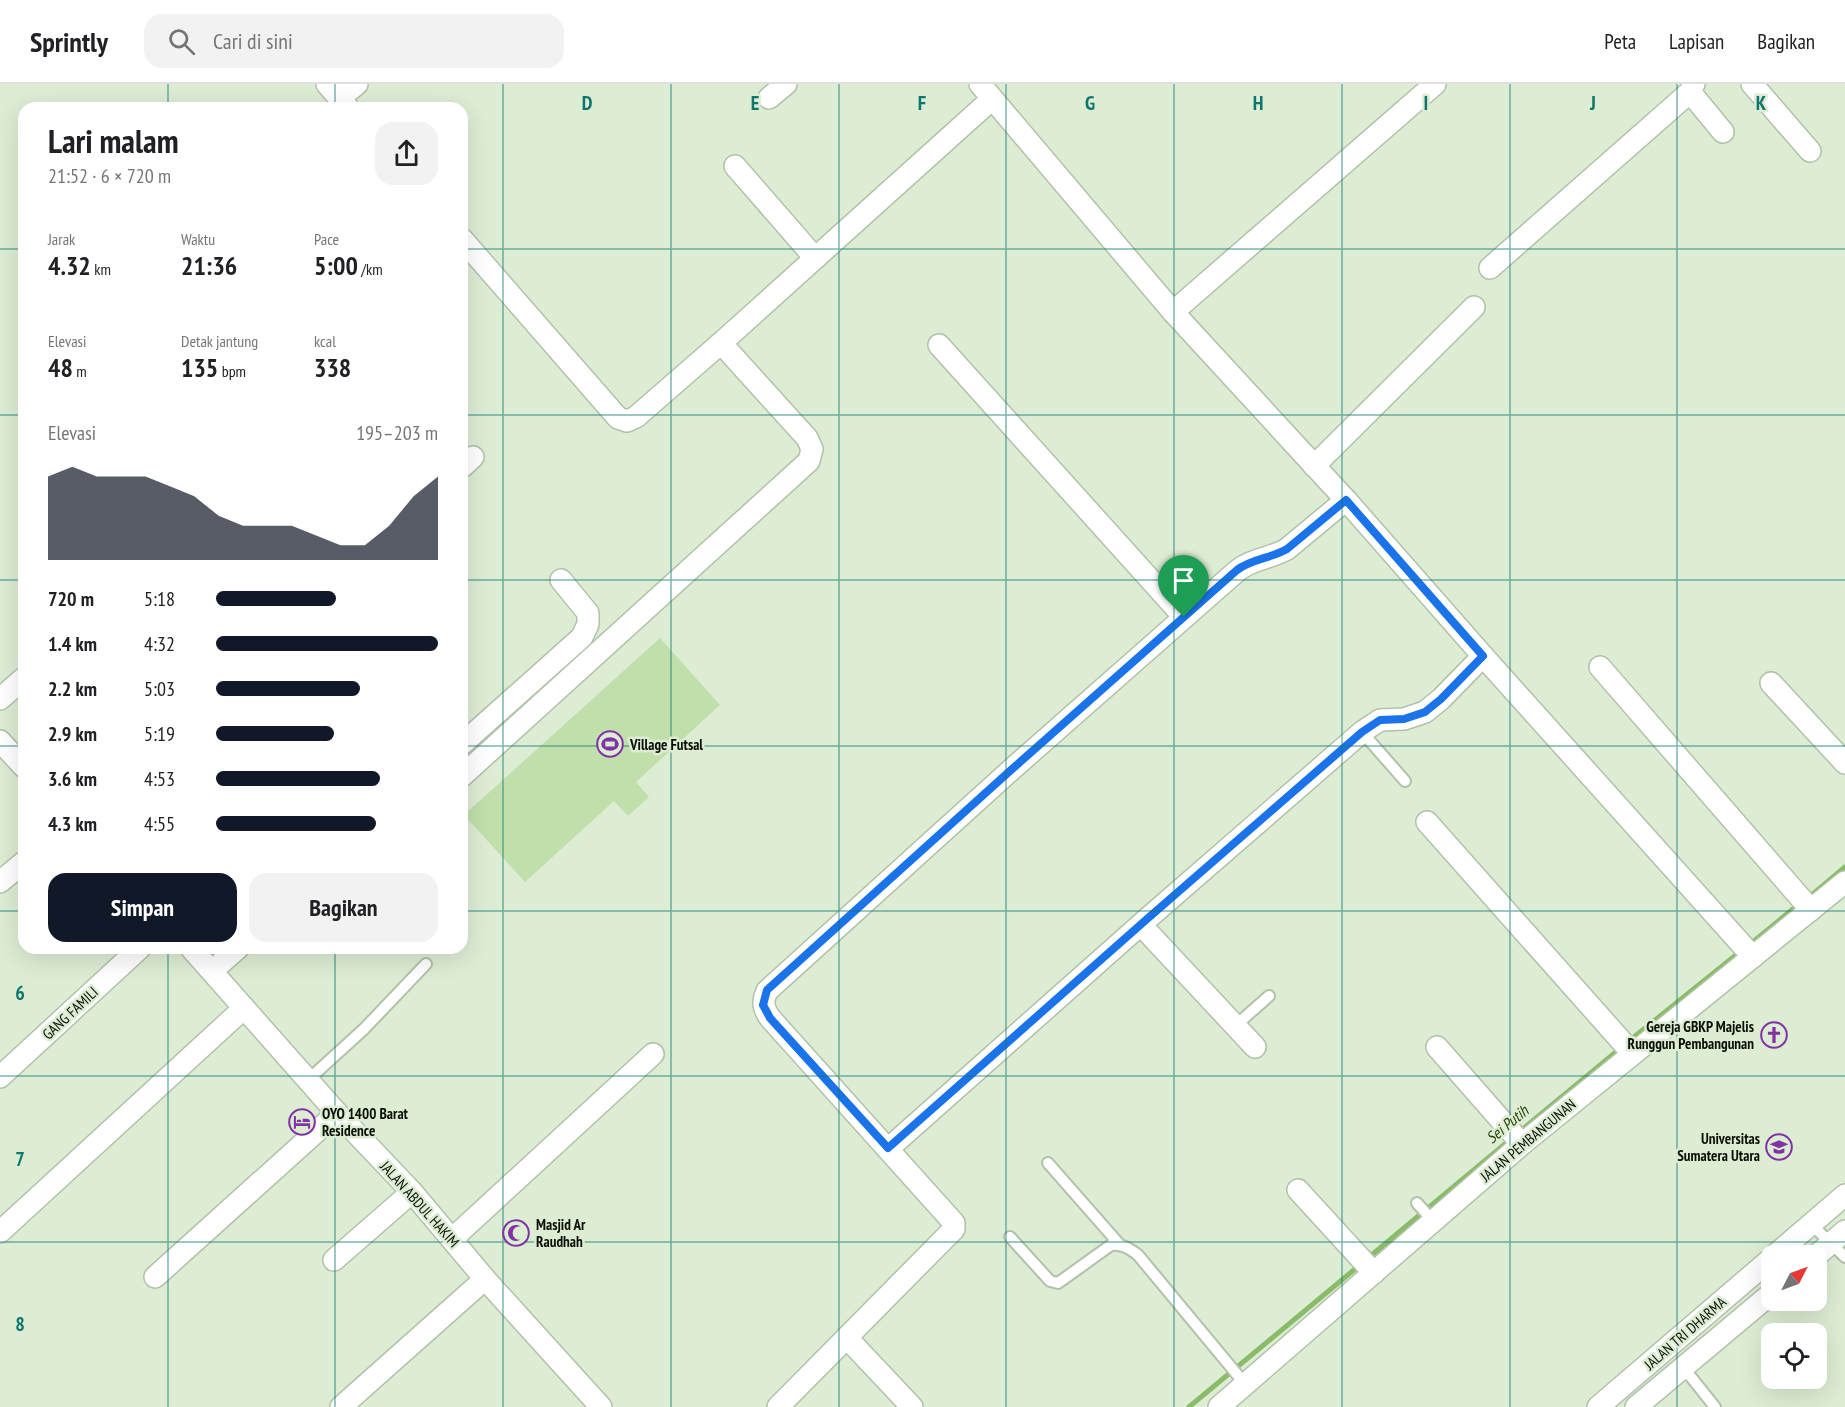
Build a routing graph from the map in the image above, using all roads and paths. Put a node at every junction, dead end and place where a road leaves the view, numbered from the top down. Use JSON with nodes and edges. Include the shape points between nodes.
{"nodes":[{"id":1,"x":357,"y":84,"type":"edge"},
{"id":2,"x":786,"y":84,"type":"edge"},
{"id":3,"x":1435,"y":84,"type":"edge"},
{"id":4,"x":1752,"y":84,"type":"edge"},
{"id":5,"x":1692,"y":88,"type":"edge"},
{"id":6,"x":986,"y":91,"type":"edge"},
{"id":7,"x":338,"y":97,"type":"edge"},
{"id":8,"x":769,"y":98,"type":"dead end"},
{"id":9,"x":1723,"y":132,"type":"dead end"},
{"id":10,"x":1810,"y":151,"type":"dead end"},
{"id":11,"x":735,"y":166,"type":"dead end"},
{"id":12,"x":468,"y":246,"type":"edge"},
{"id":13,"x":814,"y":258,"type":"junction"},
{"id":14,"x":1490,"y":268,"type":"dead end"},
{"id":15,"x":1474,"y":307,"type":"dead end"},
{"id":16,"x":1173,"y":312,"type":"junction"},
{"id":17,"x":721,"y":343,"type":"junction"},
{"id":18,"x":939,"y":345,"type":"dead end"},
{"id":19,"x":1314,"y":466,"type":"junction"},
{"id":20,"x":1346,"y":500,"type":"junction"},
{"id":21,"x":561,"y":580,"type":"dead end"},
{"id":22,"x":1184,"y":617,"type":"junction"},
{"id":23,"x":1483,"y":656,"type":"junction"},
{"id":24,"x":1599,"y":667,"type":"dead end"},
{"id":25,"x":18,"y":683,"type":"edge"},
{"id":26,"x":1771,"y":683,"type":"dead end"},
{"id":27,"x":0,"y":699,"type":"edge"},
{"id":28,"x":1362,"y":732,"type":"junction"},
{"id":29,"x":468,"y":739,"type":"edge"},
{"id":30,"x":0,"y":741,"type":"edge"},
{"id":31,"x":18,"y":760,"type":"edge"},
{"id":32,"x":1845,"y":763,"type":"edge"},
{"id":33,"x":468,"y":771,"type":"edge"},
{"id":34,"x":1405,"y":781,"type":"dead end"},
{"id":35,"x":1427,"y":822,"type":"dead end"},
{"id":36,"x":18,"y":867,"type":"edge"},
{"id":37,"x":0,"y":882,"type":"edge"},
{"id":38,"x":1845,"y":882,"type":"edge"},
{"id":39,"x":1807,"y":905,"type":"junction"},
{"id":40,"x":1141,"y":925,"type":"junction"},
{"id":41,"x":1747,"y":950,"type":"junction"},
{"id":42,"x":133,"y":954,"type":"edge"},
{"id":43,"x":196,"y":954,"type":"edge"},
{"id":44,"x":231,"y":954,"type":"edge"},
{"id":45,"x":426,"y":964,"type":"dead end"},
{"id":46,"x":212,"y":971,"type":"junction"},
{"id":47,"x":1269,"y":996,"type":"dead end"},
{"id":48,"x":244,"y":1008,"type":"junction"},
{"id":49,"x":1235,"y":1026,"type":"junction"},
{"id":50,"x":1255,"y":1047,"type":"dead end"},
{"id":51,"x":1437,"y":1047,"type":"dead end"},
{"id":52,"x":1627,"y":1048,"type":"junction"},
{"id":53,"x":653,"y":1054,"type":"dead end"},
{"id":54,"x":0,"y":1077,"type":"edge"},
{"id":55,"x":308,"y":1080,"type":"junction"},
{"id":56,"x":338,"y":1113,"type":"junction"},
{"id":57,"x":1518,"y":1139,"type":"junction"},
{"id":58,"x":888,"y":1148,"type":"junction"},
{"id":59,"x":1048,"y":1163,"type":"dead end"},
{"id":60,"x":1298,"y":1190,"type":"dead end"},
{"id":61,"x":412,"y":1192,"type":"junction"},
{"id":62,"x":1845,"y":1195,"type":"edge"},
{"id":63,"x":1811,"y":1224,"type":"junction"},
{"id":64,"x":0,"y":1232,"type":"edge"},
{"id":65,"x":1010,"y":1237,"type":"dead end"},
{"id":66,"x":452,"y":1239,"type":"junction"},
{"id":67,"x":1120,"y":1245,"type":"junction"},
{"id":68,"x":1787,"y":1245,"type":"edge"},
{"id":69,"x":1834,"y":1247,"type":"edge"},
{"id":70,"x":334,"y":1260,"type":"dead end"},
{"id":71,"x":1366,"y":1264,"type":"junction"},
{"id":72,"x":1761,"y":1267,"type":"edge"},
{"id":73,"x":155,"y":1277,"type":"dead end"},
{"id":74,"x":485,"y":1279,"type":"junction"},
{"id":75,"x":1761,"y":1302,"type":"edge"},
{"id":76,"x":847,"y":1338,"type":"junction"},
{"id":77,"x":1683,"y":1367,"type":"junction"},
{"id":78,"x":1238,"y":1375,"type":"junction"},
{"id":79,"x":341,"y":1407,"type":"edge"},
{"id":80,"x":601,"y":1407,"type":"edge"},
{"id":81,"x":778,"y":1407,"type":"edge"},
{"id":82,"x":912,"y":1407,"type":"edge"},
{"id":83,"x":1219,"y":1407,"type":"edge"},
{"id":84,"x":1598,"y":1407,"type":"edge"},
{"id":85,"x":1636,"y":1407,"type":"edge"},
{"id":86,"x":1715,"y":1407,"type":"edge"}],
"edges":[{"from":1,"to":7,"type":"street"},
{"from":2,"to":8,"type":"street"},
{"from":3,"to":16,"type":"street"},
{"from":4,"to":10,"type":"street"},
{"from":5,"to":9,"type":"street"},
{"from":5,"to":14,"type":"street"},
{"from":6,"to":13,"type":"street"},
{"from":6,"to":16,"type":"street"},
{"from":11,"to":13,"type":"street"},
{"from":12,"to":17,"type":"street","via":[[618,418],[627,421],[636,417]]},
{"from":13,"to":17,"type":"street"},
{"from":15,"to":19,"type":"street"},
{"from":16,"to":19,"type":"street"},
{"from":17,"to":33,"type":"street","via":[[807,438],[812,449],[809,461]]},
{"from":18,"to":22,"type":"street"},
{"from":19,"to":20,"type":"street"},
{"from":20,"to":22,"type":"street","via":[[1287,549],[1243,566]]},
{"from":20,"to":23,"type":"street"},
{"from":21,"to":29,"type":"street","via":[[588,613],[582,637]]},
{"from":22,"to":58,"type":"street","via":[[767,990],[763,1005],[770,1018]]},
{"from":23,"to":28,"type":"street","via":[[1425,712],[1404,719],[1380,720]]},
{"from":23,"to":41,"type":"street"},
{"from":24,"to":39,"type":"street"},
{"from":25,"to":27,"type":"street"},
{"from":26,"to":32,"type":"street"},
{"from":28,"to":34,"type":"lane"},
{"from":28,"to":40,"type":"street"},
{"from":30,"to":31,"type":"street"},
{"from":35,"to":52,"type":"street"},
{"from":36,"to":37,"type":"street"},
{"from":38,"to":39,"type":"street","name":"JALAN PEMBANGUNAN"},
{"from":39,"to":41,"type":"street","name":"JALAN PEMBANGUNAN"},
{"from":40,"to":49,"type":"street"},
{"from":40,"to":58,"type":"street"},
{"from":41,"to":52,"type":"street","name":"JALAN PEMBANGUNAN"},
{"from":42,"to":54,"type":"street","name":"GANG FAMILI"},
{"from":43,"to":46,"type":"street","name":"JALAN ABDUL HAKIM"},
{"from":44,"to":46,"type":"street"},
{"from":45,"to":55,"type":"lane"},
{"from":46,"to":48,"type":"street","name":"JALAN ABDUL HAKIM"},
{"from":47,"to":49,"type":"lane"},
{"from":48,"to":55,"type":"street","name":"JALAN ABDUL HAKIM"},
{"from":48,"to":64,"type":"street"},
{"from":49,"to":50,"type":"street"},
{"from":51,"to":57,"type":"street"},
{"from":52,"to":57,"type":"street","name":"JALAN PEMBANGUNAN"},
{"from":53,"to":66,"type":"street"},
{"from":55,"to":56,"type":"street","name":"JALAN ABDUL HAKIM"},
{"from":56,"to":61,"type":"street","name":"JALAN ABDUL HAKIM"},
{"from":56,"to":73,"type":"street"},
{"from":57,"to":71,"type":"street","name":"JALAN PEMBANGUNAN"},
{"from":58,"to":76,"type":"street","via":[[954,1223],[954,1229]]},
{"from":59,"to":67,"type":"lane"},
{"from":60,"to":71,"type":"street"},
{"from":61,"to":66,"type":"street","name":"JALAN ABDUL HAKIM"},
{"from":61,"to":70,"type":"street"},
{"from":62,"to":63,"type":"street","name":"JALAN TRI DHARMA"},
{"from":63,"to":68,"type":"street","name":"JALAN TRI DHARMA"},
{"from":63,"to":69,"type":"lane"},
{"from":65,"to":67,"type":"lane","via":[[1050,1281],[1058,1283],[1111,1245]]},
{"from":66,"to":74,"type":"street","name":"JALAN ABDUL HAKIM"},
{"from":67,"to":78,"type":"lane","via":[[1138,1255]]},
{"from":71,"to":78,"type":"street","name":"JALAN PEMBANGUNAN"},
{"from":72,"to":84,"type":"street","name":"JALAN TRI DHARMA"},
{"from":74,"to":79,"type":"street"},
{"from":74,"to":80,"type":"street","name":"JALAN ABDUL HAKIM"},
{"from":75,"to":77,"type":"street","name":"JALAN TRI DHARMA"},
{"from":76,"to":81,"type":"street"},
{"from":76,"to":82,"type":"street"},
{"from":77,"to":85,"type":"street","name":"JALAN TRI DHARMA"},
{"from":77,"to":86,"type":"lane"},
{"from":78,"to":83,"type":"street","name":"JALAN PEMBANGUNAN"}]}
